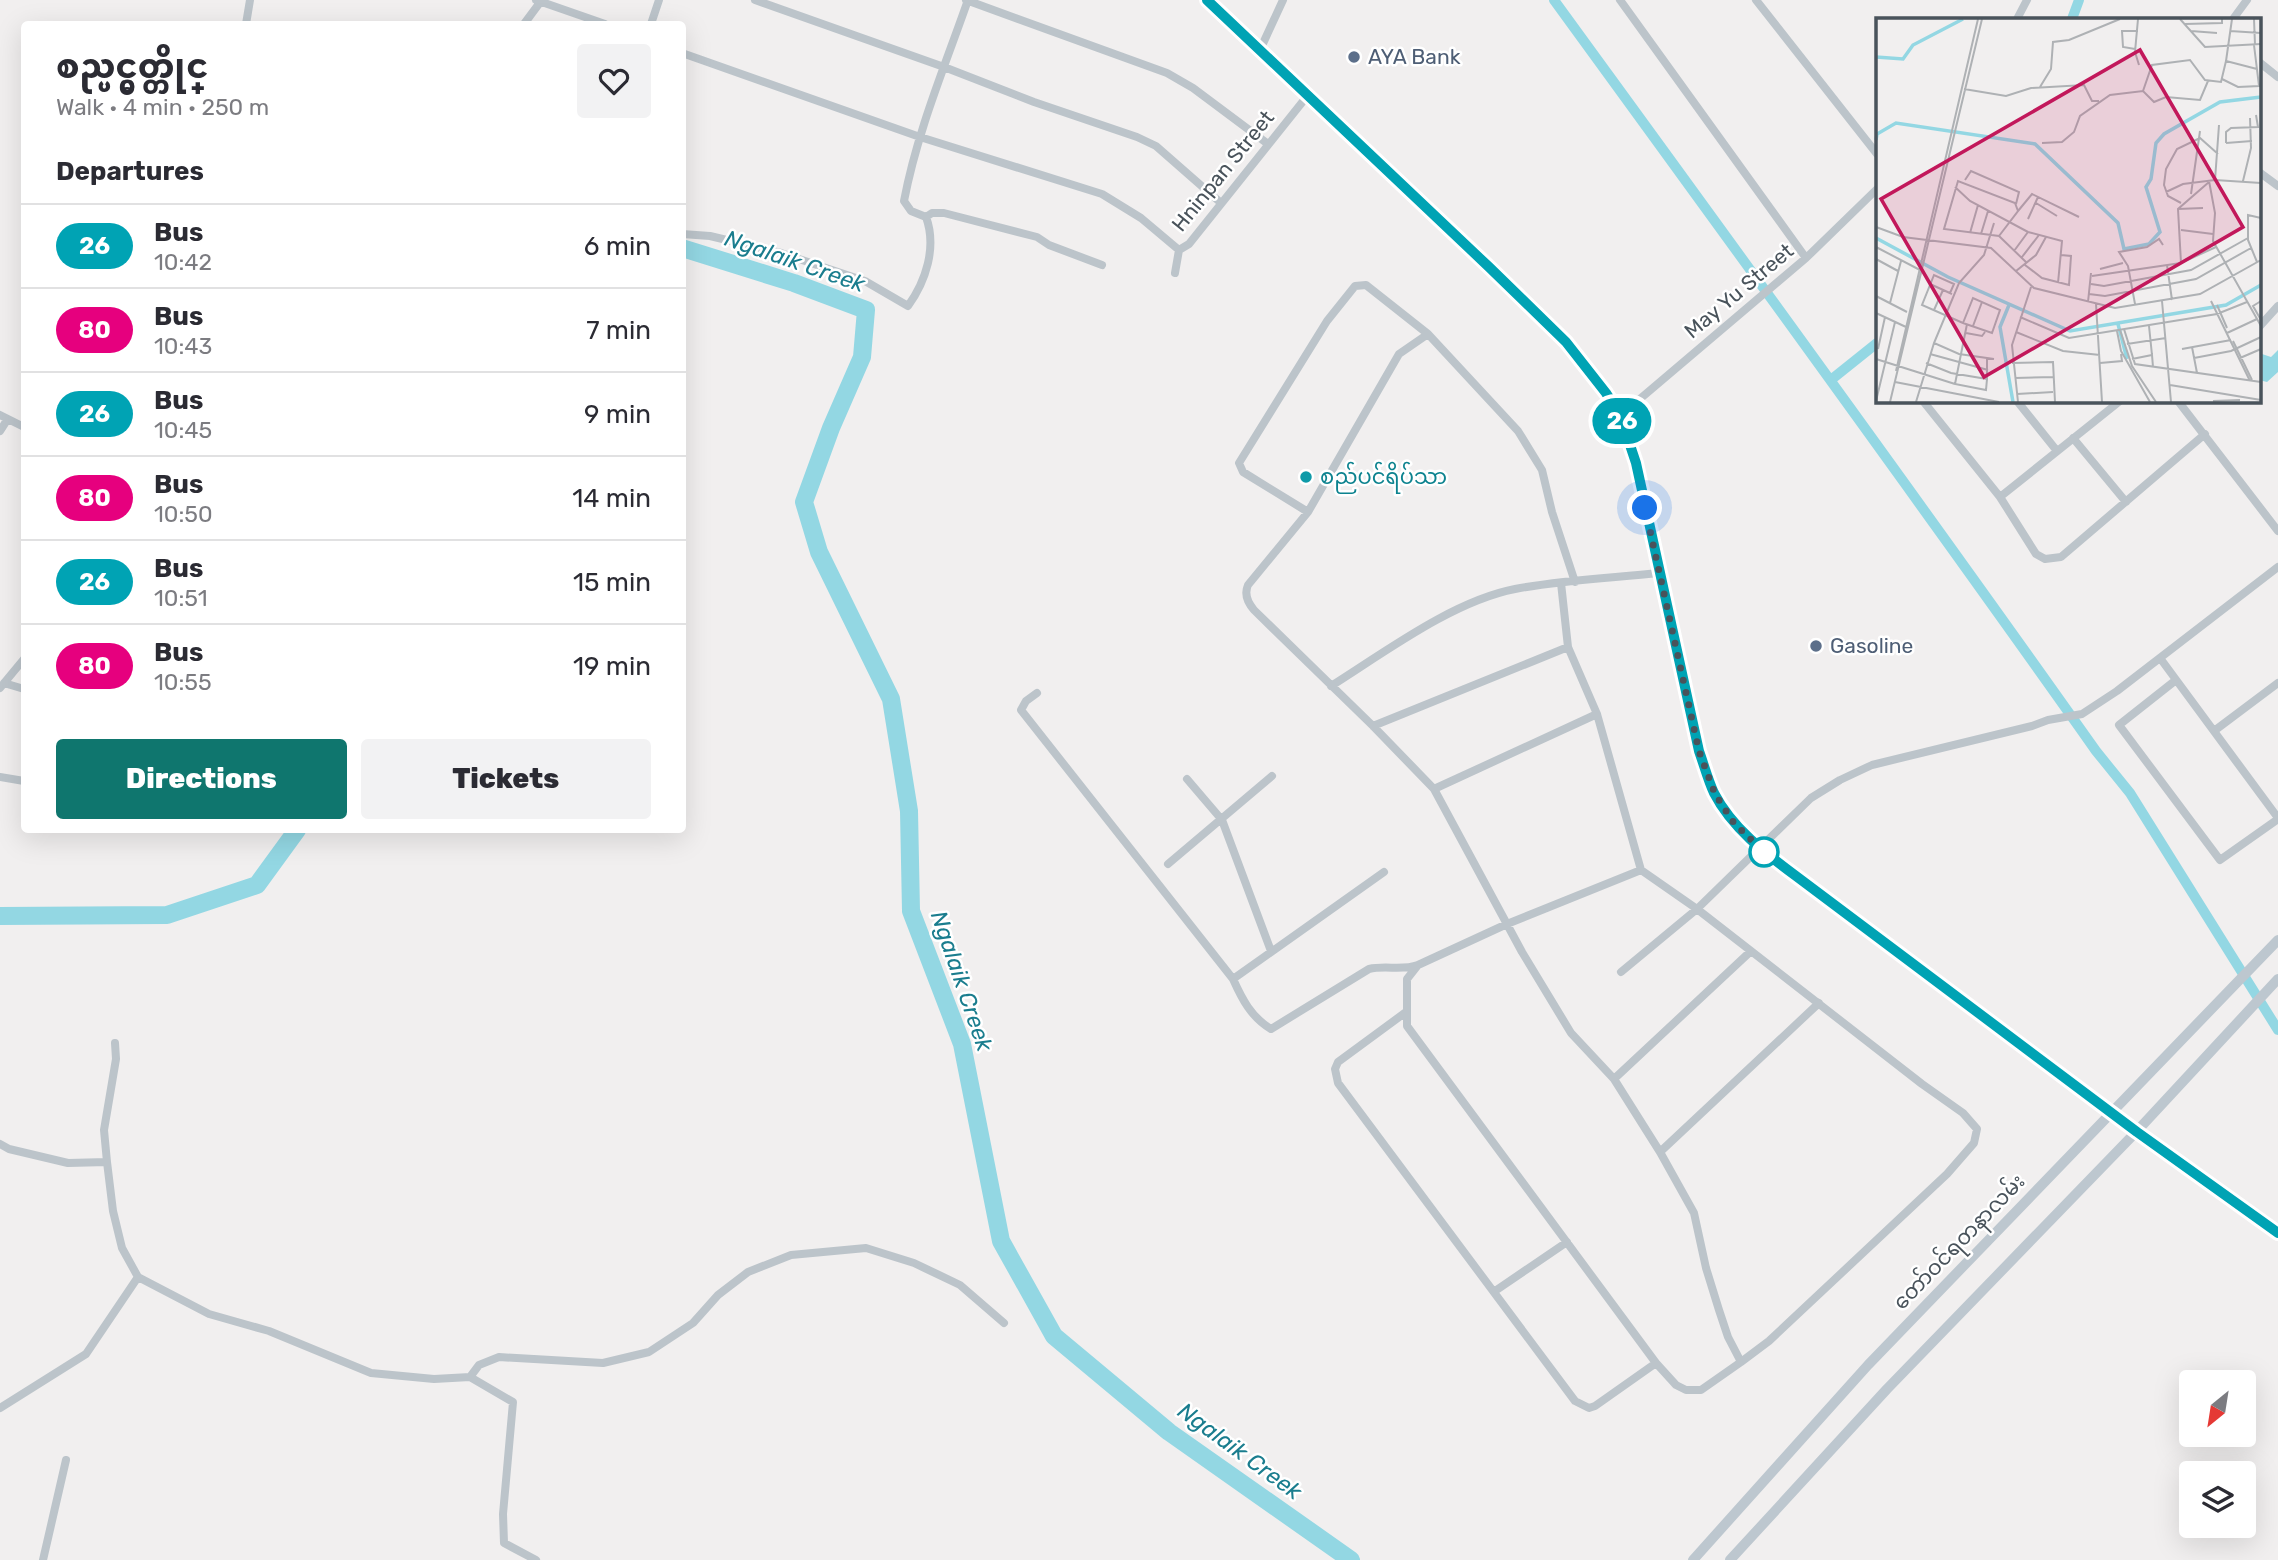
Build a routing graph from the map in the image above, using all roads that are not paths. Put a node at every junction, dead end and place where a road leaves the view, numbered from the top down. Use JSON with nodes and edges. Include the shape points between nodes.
{"nodes":[{"id":1,"x":250,"y":0,"type":"edge"},
{"id":2,"x":659,"y":0,"type":"edge"},
{"id":3,"x":755,"y":0,"type":"edge"},
{"id":4,"x":967,"y":0,"type":"edge"},
{"id":5,"x":1207,"y":0,"type":"edge"},
{"id":6,"x":1283,"y":0,"type":"edge"},
{"id":7,"x":1620,"y":0,"type":"edge"},
{"id":8,"x":1756,"y":0,"type":"edge"},
{"id":9,"x":2027,"y":0,"type":"edge"},
{"id":10,"x":2247,"y":0,"type":"edge"},
{"id":11,"x":538,"y":1,"type":"edge"},
{"id":12,"x":2018,"y":18,"type":"edge"},
{"id":13,"x":2234,"y":18,"type":"edge"},
{"id":14,"x":246,"y":21,"type":"edge"},
{"id":15,"x":526,"y":21,"type":"edge"},
{"id":16,"x":596,"y":21,"type":"edge"},
{"id":17,"x":652,"y":21,"type":"edge"},
{"id":18,"x":1260,"y":50,"type":"junction"},
{"id":19,"x":686,"y":53,"type":"edge"},
{"id":20,"x":2260,"y":63,"type":"edge"},
{"id":21,"x":944,"y":67,"type":"junction"},
{"id":22,"x":2278,"y":77,"type":"edge"},
{"id":23,"x":1308,"y":95,"type":"junction"},
{"id":24,"x":920,"y":138,"type":"junction"},
{"id":25,"x":1268,"y":145,"type":"junction"},
{"id":26,"x":1876,"y":153,"type":"edge"},
{"id":27,"x":2260,"y":173,"type":"edge"},
{"id":28,"x":2278,"y":186,"type":"edge"},
{"id":29,"x":1876,"y":190,"type":"edge"},
{"id":30,"x":1221,"y":203,"type":"junction"},
{"id":31,"x":926,"y":217,"type":"junction"},
{"id":32,"x":686,"y":234,"type":"edge"},
{"id":33,"x":1179,"y":250,"type":"junction"},
{"id":34,"x":1806,"y":258,"type":"junction"},
{"id":35,"x":1102,"y":265,"type":"dead end"},
{"id":36,"x":1175,"y":273,"type":"dead end"},
{"id":37,"x":2278,"y":306,"type":"edge"},
{"id":38,"x":2260,"y":326,"type":"edge"},
{"id":39,"x":1428,"y":334,"type":"junction"},
{"id":40,"x":1924,"y":402,"type":"edge"},
{"id":41,"x":2018,"y":402,"type":"edge"},
{"id":42,"x":2119,"y":402,"type":"edge"},
{"id":43,"x":2184,"y":403,"type":"edge"},
{"id":44,"x":1620,"y":415,"type":"junction"},
{"id":45,"x":4,"y":418,"type":"edge"},
{"id":46,"x":21,"y":426,"type":"edge"},
{"id":47,"x":0,"y":431,"type":"edge"},
{"id":48,"x":2205,"y":434,"type":"junction"},
{"id":49,"x":2073,"y":438,"type":"junction"},
{"id":50,"x":2057,"y":451,"type":"junction"},
{"id":51,"x":2000,"y":497,"type":"junction"},
{"id":52,"x":2126,"y":502,"type":"junction"},
{"id":53,"x":1308,"y":512,"type":"junction"},
{"id":54,"x":2278,"y":531,"type":"edge"},
{"id":55,"x":2278,"y":567,"type":"edge"},
{"id":56,"x":1659,"y":573,"type":"junction"},
{"id":57,"x":1575,"y":582,"type":"junction"},
{"id":58,"x":1561,"y":583,"type":"junction"},
{"id":59,"x":1568,"y":647,"type":"junction"},
{"id":60,"x":2160,"y":658,"type":"junction"},
{"id":61,"x":21,"y":663,"type":"edge"},
{"id":62,"x":2176,"y":680,"type":"junction"},
{"id":63,"x":2278,"y":682,"type":"edge"},
{"id":64,"x":2,"y":686,"type":"edge"},
{"id":65,"x":1331,"y":686,"type":"junction"},
{"id":66,"x":21,"y":689,"type":"edge"},
{"id":67,"x":1037,"y":693,"type":"dead end"},
{"id":68,"x":1597,"y":715,"type":"junction"},
{"id":69,"x":1373,"y":726,"type":"junction"},
{"id":70,"x":2214,"y":731,"type":"junction"},
{"id":71,"x":1272,"y":776,"type":"dead end"},
{"id":72,"x":0,"y":777,"type":"edge"},
{"id":73,"x":1187,"y":779,"type":"dead end"},
{"id":74,"x":21,"y":780,"type":"edge"},
{"id":75,"x":1434,"y":789,"type":"junction"},
{"id":76,"x":1221,"y":819,"type":"junction"},
{"id":77,"x":2278,"y":819,"type":"edge"},
{"id":78,"x":1760,"y":849,"type":"junction"},
{"id":79,"x":1168,"y":864,"type":"dead end"},
{"id":80,"x":1641,"y":870,"type":"junction"},
{"id":81,"x":1384,"y":872,"type":"dead end"},
{"id":82,"x":1697,"y":909,"type":"junction"},
{"id":83,"x":1507,"y":923,"type":"junction"},
{"id":84,"x":2278,"y":940,"type":"edge"},
{"id":85,"x":1271,"y":951,"type":"junction"},
{"id":86,"x":1751,"y":951,"type":"junction"},
{"id":87,"x":1418,"y":964,"type":"junction"},
{"id":88,"x":1621,"y":972,"type":"dead end"},
{"id":89,"x":1233,"y":979,"type":"junction"},
{"id":90,"x":2276,"y":981,"type":"edge"},
{"id":91,"x":1819,"y":1003,"type":"junction"},
{"id":92,"x":1406,"y":1012,"type":"junction"},
{"id":93,"x":115,"y":1043,"type":"dead end"},
{"id":94,"x":1614,"y":1079,"type":"junction"},
{"id":95,"x":2112,"y":1112,"type":"junction"},
{"id":96,"x":2137,"y":1132,"type":"junction"},
{"id":97,"x":0,"y":1144,"type":"edge"},
{"id":98,"x":1660,"y":1152,"type":"junction"},
{"id":99,"x":107,"y":1162,"type":"junction"},
{"id":100,"x":2278,"y":1233,"type":"edge"},
{"id":101,"x":1567,"y":1242,"type":"junction"},
{"id":102,"x":138,"y":1277,"type":"junction"},
{"id":103,"x":1495,"y":1292,"type":"junction"},
{"id":104,"x":1004,"y":1323,"type":"dead end"},
{"id":105,"x":1741,"y":1362,"type":"junction"},
{"id":106,"x":1656,"y":1363,"type":"junction"},
{"id":107,"x":470,"y":1377,"type":"junction"},
{"id":108,"x":0,"y":1408,"type":"edge"},
{"id":109,"x":66,"y":1460,"type":"dead end"},
{"id":110,"x":43,"y":1560,"type":"edge"},
{"id":111,"x":536,"y":1560,"type":"edge"},
{"id":112,"x":1693,"y":1560,"type":"edge"},
{"id":113,"x":1730,"y":1560,"type":"edge"}],
"edges":[{"from":1,"to":14,"type":"street"},
{"from":2,"to":17,"type":"street"},
{"from":3,"to":21,"type":"street"},
{"from":4,"to":21,"type":"street"},
{"from":4,"to":25,"type":"street","via":[[1167,73]]},
{"from":5,"to":18,"type":"main road"},
{"from":6,"to":18,"type":"street"},
{"from":7,"to":34,"type":"street"},
{"from":8,"to":26,"type":"street"},
{"from":9,"to":12,"type":"street"},
{"from":10,"to":13,"type":"street"},
{"from":11,"to":15,"type":"street"},
{"from":11,"to":16,"type":"street"},
{"from":18,"to":23,"type":"main road"},
{"from":19,"to":24,"type":"street"},
{"from":20,"to":22,"type":"street"},
{"from":21,"to":24,"type":"street"},
{"from":21,"to":30,"type":"street","via":[[1156,146]]},
{"from":23,"to":25,"type":"street","name":"Hninpan Street"},
{"from":23,"to":44,"type":"main road","via":[[1566,342]]},
{"from":24,"to":31,"type":"street","via":[[904,201],[911,211]]},
{"from":24,"to":33,"type":"street","via":[[1102,194],[1141,218]]},
{"from":25,"to":30,"type":"street","name":"Hninpan Street"},
{"from":27,"to":28,"type":"street"},
{"from":29,"to":34,"type":"street","name":"May Yu Street"},
{"from":30,"to":33,"type":"street","name":"Hninpan Street"},
{"from":31,"to":32,"type":"street","via":[[929,261],[920,289],[908,306],[865,281],[782,253]]},
{"from":31,"to":35,"type":"street","via":[[944,213],[1037,237]]},
{"from":33,"to":36,"type":"street","name":"Hninpan Street"},
{"from":34,"to":44,"type":"street","name":"May Yu Street"},
{"from":37,"to":38,"type":"street"},
{"from":39,"to":53,"type":"street","via":[[1399,355]]},
{"from":39,"to":53,"type":"street","via":[[1362,285],[1355,286],[1327,321],[1239,463],[1243,472]]},
{"from":39,"to":57,"type":"street","via":[[1518,431],[1542,470]]},
{"from":40,"to":51,"type":"street"},
{"from":41,"to":50,"type":"street"},
{"from":42,"to":49,"type":"street"},
{"from":43,"to":48,"type":"street"},
{"from":44,"to":56,"type":"main road","via":[[1636,463]]},
{"from":45,"to":46,"type":"street"},
{"from":45,"to":47,"type":"street"},
{"from":48,"to":52,"type":"street"},
{"from":48,"to":54,"type":"street"},
{"from":49,"to":50,"type":"street"},
{"from":49,"to":52,"type":"street"},
{"from":50,"to":51,"type":"street"},
{"from":51,"to":52,"type":"street","via":[[2036,554],[2045,559],[2060,557]]},
{"from":53,"to":65,"type":"street","via":[[1248,585],[1247,598]]},
{"from":55,"to":60,"type":"street"},
{"from":56,"to":57,"type":"street"},
{"from":56,"to":78,"type":"main road","via":[[1699,751],[1715,794],[1734,823]]},
{"from":57,"to":58,"type":"street"},
{"from":58,"to":59,"type":"street"},
{"from":58,"to":65,"type":"street","via":[[1514,589],[1471,602]]},
{"from":59,"to":68,"type":"street"},
{"from":59,"to":69,"type":"street"},
{"from":60,"to":62,"type":"street"},
{"from":60,"to":78,"type":"street","via":[[2082,714],[1872,765],[1840,780],[1811,798]]},
{"from":61,"to":64,"type":"street"},
{"from":62,"to":70,"type":"street"},
{"from":62,"to":77,"type":"street","via":[[2119,725],[2220,860]]},
{"from":63,"to":70,"type":"street"},
{"from":64,"to":66,"type":"street"},
{"from":65,"to":69,"type":"street"},
{"from":67,"to":89,"type":"street","via":[[1021,710]]},
{"from":68,"to":75,"type":"street"},
{"from":68,"to":80,"type":"street"},
{"from":69,"to":75,"type":"street"},
{"from":70,"to":77,"type":"street"},
{"from":71,"to":76,"type":"street"},
{"from":72,"to":74,"type":"street"},
{"from":73,"to":76,"type":"street"},
{"from":75,"to":83,"type":"street"},
{"from":76,"to":79,"type":"street"},
{"from":76,"to":85,"type":"street"},
{"from":78,"to":82,"type":"street"},
{"from":78,"to":95,"type":"main road"},
{"from":80,"to":82,"type":"street"},
{"from":80,"to":83,"type":"street"},
{"from":81,"to":85,"type":"street"},
{"from":82,"to":86,"type":"street"},
{"from":82,"to":88,"type":"street"},
{"from":83,"to":87,"type":"street"},
{"from":83,"to":94,"type":"street","via":[[1571,1033]]},
{"from":84,"to":95,"type":"main road","name":"တော်ဝင်ရတနာလမ်း"},
{"from":85,"to":89,"type":"street"},
{"from":86,"to":91,"type":"street"},
{"from":86,"to":94,"type":"street"},
{"from":87,"to":89,"type":"street","via":[[1407,969],[1384,965],[1369,969],[1271,1029],[1245,1004]]},
{"from":87,"to":92,"type":"street","via":[[1407,979]]},
{"from":90,"to":96,"type":"main road"},
{"from":91,"to":98,"type":"street"},
{"from":91,"to":105,"type":"street","via":[[1963,1113],[1977,1129],[1974,1143],[1927,1193]]},
{"from":92,"to":101,"type":"street","via":[[1407,1026]]},
{"from":92,"to":103,"type":"street","via":[[1338,1062],[1335,1076]]},
{"from":93,"to":99,"type":"street","via":[[104,1130]]},
{"from":94,"to":98,"type":"street"},
{"from":95,"to":96,"type":"main road"},
{"from":95,"to":112,"type":"main road","name":"တော်ဝင်ရတနာလမ်း","via":[[1868,1365]]},
{"from":96,"to":100,"type":"main road"},
{"from":96,"to":113,"type":"main road","via":[[1887,1389]]},
{"from":97,"to":99,"type":"street","via":[[68,1163]]},
{"from":98,"to":105,"type":"street","via":[[1694,1213],[1712,1289]]},
{"from":99,"to":102,"type":"street","via":[[122,1248]]},
{"from":101,"to":103,"type":"street"},
{"from":101,"to":106,"type":"street"},
{"from":102,"to":107,"type":"street","via":[[209,1314],[269,1331],[371,1373]]},
{"from":102,"to":108,"type":"street","via":[[86,1354]]},
{"from":103,"to":106,"type":"street","via":[[1575,1401],[1584,1406],[1595,1406]]},
{"from":104,"to":107,"type":"street","via":[[960,1285],[914,1263],[866,1248],[791,1255],[748,1272],[718,1295],[693,1323],[649,1352],[603,1363],[499,1357],[479,1365]]},
{"from":105,"to":106,"type":"street","via":[[1701,1390],[1676,1385]]},
{"from":107,"to":111,"type":"street","via":[[513,1402],[504,1544]]},
{"from":109,"to":110,"type":"street"}]}
